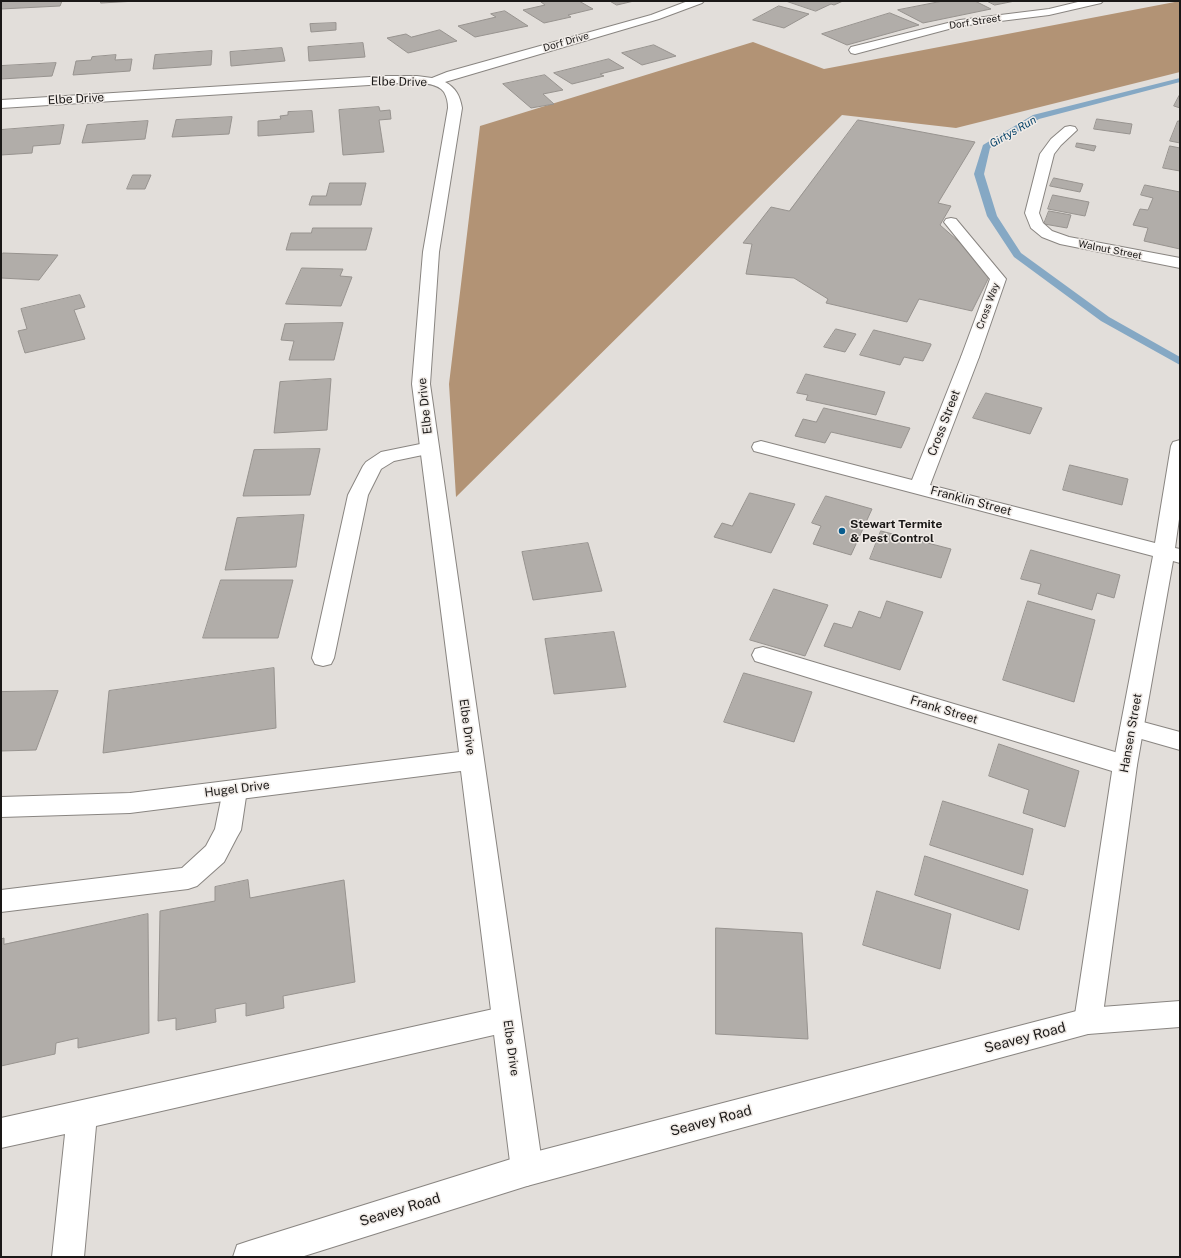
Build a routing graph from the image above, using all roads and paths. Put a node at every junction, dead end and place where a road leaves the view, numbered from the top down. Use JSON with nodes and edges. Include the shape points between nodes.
{"nodes":[{"id":1,"x":698,"y":1,"type":"edge"},
{"id":2,"x":1097,"y":1,"type":"edge"},
{"id":3,"x":855,"y":50,"type":"dead end"},
{"id":4,"x":433,"y":82,"type":"junction"},
{"id":5,"x":1,"y":104,"type":"edge"},
{"id":6,"x":1070,"y":130,"type":"dead end"},
{"id":7,"x":951,"y":222,"type":"dead end"},
{"id":8,"x":1180,"y":263,"type":"edge"},
{"id":9,"x":970,"y":357,"type":"joint"},
{"id":10,"x":1180,"y":446,"type":"edge"},
{"id":11,"x":761,"y":447,"type":"dead end"},
{"id":12,"x":430,"y":448,"type":"junction"},
{"id":13,"x":919,"y":488,"type":"junction"},
{"id":14,"x":1172,"y":554,"type":"edge"},
{"id":15,"x":763,"y":656,"type":"dead end"},
{"id":16,"x":323,"y":658,"type":"dead end"},
{"id":17,"x":1132,"y":728,"type":"junction"},
{"id":18,"x":1180,"y":741,"type":"edge"},
{"id":19,"x":472,"y":760,"type":"junction"},
{"id":20,"x":1125,"y":765,"type":"junction"},
{"id":21,"x":235,"y":790,"type":"junction"},
{"id":22,"x":1,"y":808,"type":"edge"},
{"id":23,"x":1,"y":901,"type":"edge"},
{"id":24,"x":1180,"y":1014,"type":"edge"},
{"id":25,"x":507,"y":1019,"type":"junction"},
{"id":26,"x":1088,"y":1021,"type":"junction"},
{"id":27,"x":82,"y":1115,"type":"junction"},
{"id":28,"x":1,"y":1134,"type":"edge"},
{"id":29,"x":527,"y":1170,"type":"junction"},
{"id":30,"x":68,"y":1257,"type":"edge"},
{"id":31,"x":249,"y":1257,"type":"edge"}],
"edges":[{"from":1,"to":4,"type":"street","name":"Dorf Drive","via":[[655,17]]},
{"from":2,"to":3,"type":"street","name":"Dorf Street","via":[[1049,12],[960,23]]},
{"from":4,"to":5,"type":"street","name":"Elbe Drive","via":[[386,80]]},
{"from":4,"to":12,"type":"street","name":"Elbe Drive","via":[[447,88],[454,97],[455,108],[431,252],[421,384]]},
{"from":6,"to":8,"type":"street","name":"Walnut Street","via":[[1047,154],[1032,213],[1036,225],[1047,234],[1065,241]]},
{"from":7,"to":9,"type":"street","name":"Cross Way","via":[[998,279]]},
{"from":9,"to":13,"type":"street","name":"Cross Street"},
{"from":10,"to":14,"type":"street","name":"Hansen Street"},
{"from":11,"to":13,"type":"street","name":"Franklin Street"},
{"from":12,"to":16,"type":"street","via":[[388,456],[372,466],[358,495]]},
{"from":12,"to":19,"type":"street","name":"Elbe Drive"},
{"from":13,"to":14,"type":"street","name":"Franklin Street"},
{"from":14,"to":17,"type":"street","name":"Hansen Street"},
{"from":15,"to":20,"type":"street","name":"Frank Street"},
{"from":17,"to":18,"type":"street"},
{"from":17,"to":20,"type":"street","name":"Hansen Street"},
{"from":19,"to":21,"type":"street","name":"Hugel Drive"},
{"from":19,"to":25,"type":"street","name":"Elbe Drive"},
{"from":20,"to":26,"type":"street","name":"Hansen Street"},
{"from":21,"to":22,"type":"street","name":"Hugel Drive","via":[[130,803]]},
{"from":21,"to":23,"type":"street","via":[[228,830],[216,854],[188,878]]},
{"from":24,"to":26,"type":"street","name":"Seavey Road"},
{"from":25,"to":27,"type":"street"},
{"from":25,"to":29,"type":"street","name":"Elbe Drive"},
{"from":26,"to":29,"type":"street","name":"Seavey Road"},
{"from":27,"to":28,"type":"street"},
{"from":27,"to":30,"type":"street"},
{"from":29,"to":31,"type":"street","name":"Seavey Road"}]}
